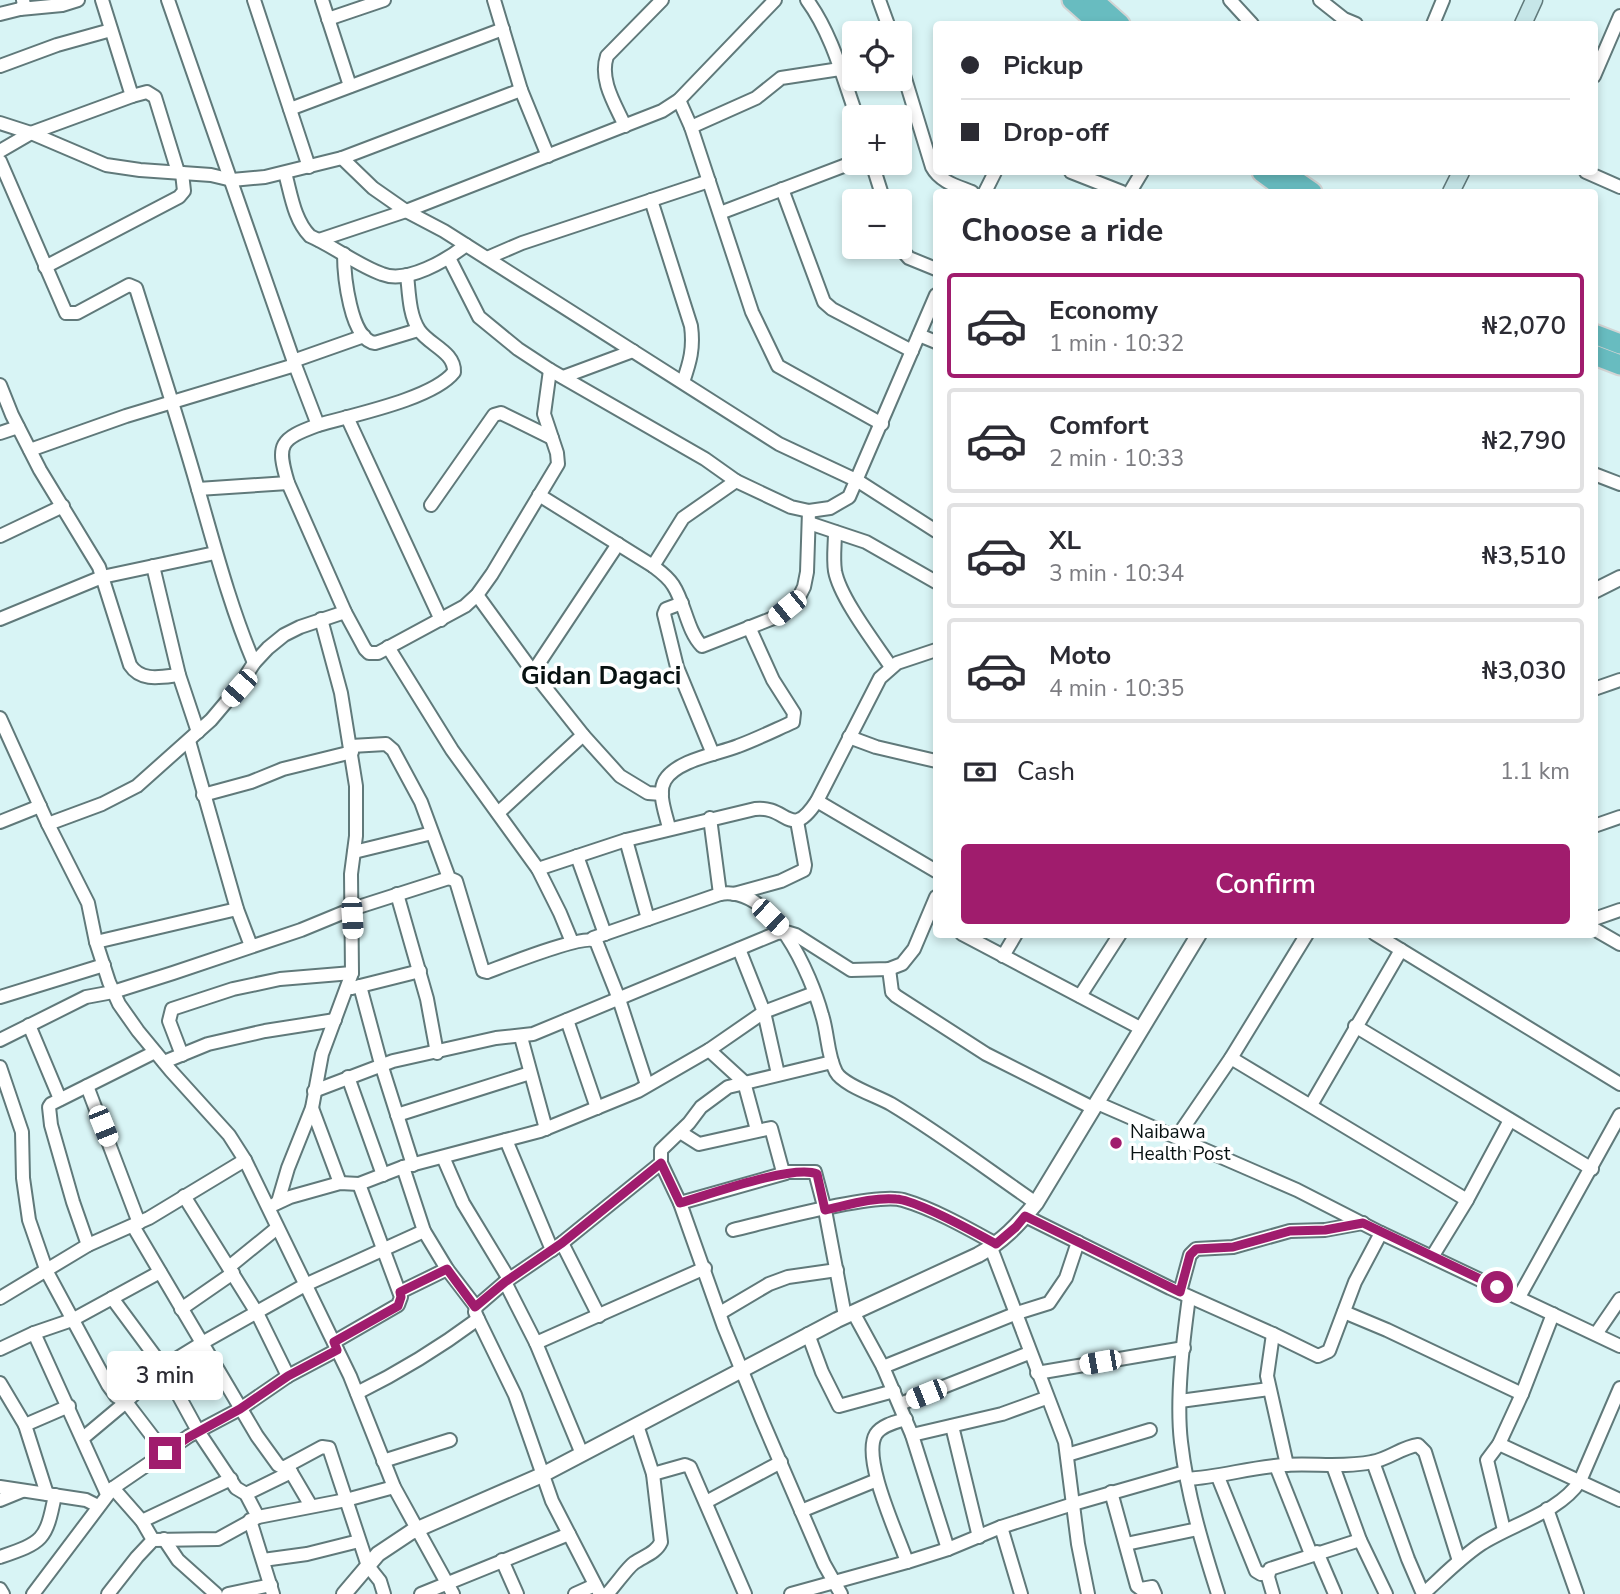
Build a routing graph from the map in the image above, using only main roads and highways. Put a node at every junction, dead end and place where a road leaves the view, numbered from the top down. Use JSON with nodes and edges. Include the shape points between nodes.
{"nodes":[{"id":1,"x":1072,"y":0,"type":"edge"},
{"id":2,"x":1534,"y":0,"type":"edge"},
{"id":3,"x":1100,"y":13,"type":"edge"},
{"id":4,"x":1525,"y":21,"type":"edge"},
{"id":5,"x":1266,"y":175,"type":"edge"},
{"id":6,"x":1287,"y":175,"type":"edge"},
{"id":7,"x":1285,"y":189,"type":"edge"},
{"id":8,"x":1308,"y":189,"type":"edge"},
{"id":9,"x":1598,"y":336,"type":"edge"},
{"id":10,"x":1620,"y":344,"type":"edge"},
{"id":11,"x":1598,"y":357,"type":"edge"},
{"id":12,"x":1620,"y":365,"type":"edge"}],
"edges":[{"from":1,"to":3,"type":"highway"},
{"from":2,"to":4,"type":"main road"},
{"from":5,"to":7,"type":"highway"},
{"from":6,"to":8,"type":"highway"},
{"from":9,"to":10,"type":"highway"},
{"from":11,"to":12,"type":"highway"}]}
